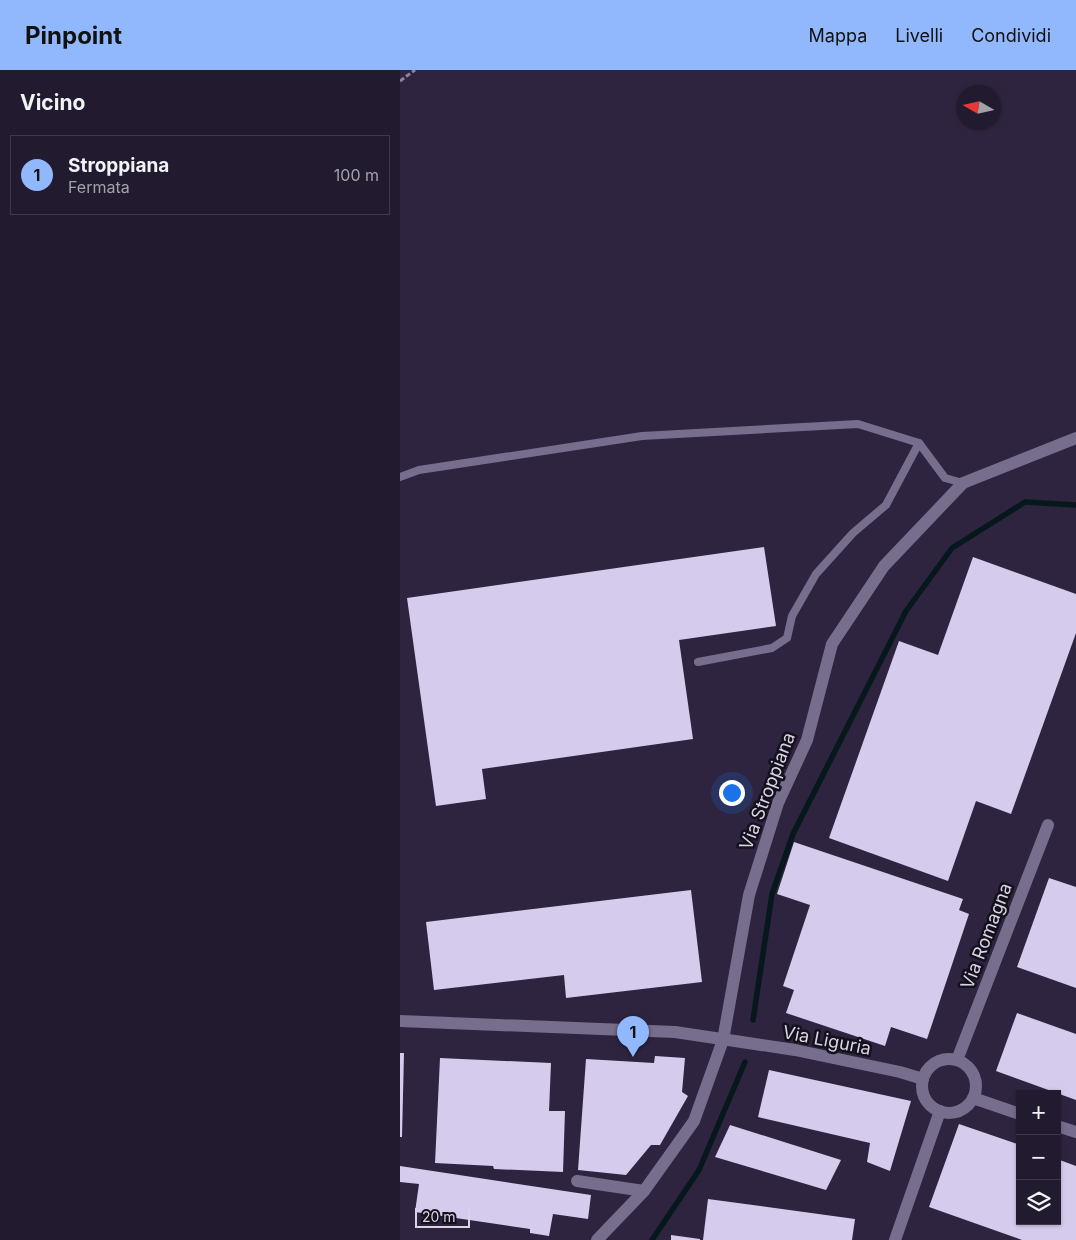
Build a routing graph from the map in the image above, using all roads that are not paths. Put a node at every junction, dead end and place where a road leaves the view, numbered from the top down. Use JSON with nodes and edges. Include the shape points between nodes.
{"nodes":[{"id":1,"x":1076,"y":438,"type":"edge"},
{"id":2,"x":919,"y":443,"type":"junction"},
{"id":3,"x":400,"y":477,"type":"edge"},
{"id":4,"x":963,"y":483,"type":"junction"},
{"id":5,"x":698,"y":662,"type":"dead end"},
{"id":6,"x":1048,"y":825,"type":"dead end"},
{"id":7,"x":400,"y":1020,"type":"edge"},
{"id":8,"x":723,"y":1040,"type":"junction"},
{"id":9,"x":957,"y":1060,"type":"junction"},
{"id":10,"x":923,"y":1079,"type":"junction"},
{"id":11,"x":973,"y":1098,"type":"junction"},
{"id":12,"x":940,"y":1111,"type":"junction"},
{"id":13,"x":1016,"y":1113,"type":"edge"},
{"id":14,"x":1061,"y":1127,"type":"edge"},
{"id":15,"x":1076,"y":1132,"type":"edge"},
{"id":16,"x":577,"y":1181,"type":"dead end"},
{"id":17,"x":644,"y":1191,"type":"junction"},
{"id":18,"x":597,"y":1240,"type":"edge"},
{"id":19,"x":895,"y":1240,"type":"edge"}],
"edges":[{"from":1,"to":4,"type":"street","name":"Via Stroppiana"},
{"from":2,"to":3,"type":"lane","via":[[858,424],[642,436],[419,470]]},
{"from":2,"to":4,"type":"lane","via":[[946,478]]},
{"from":2,"to":5,"type":"lane","via":[[886,505],[853,533],[816,574],[792,616],[787,638],[772,648]]},
{"from":4,"to":8,"type":"street","name":"Via Stroppiana","via":[[884,566],[832,644],[807,740],[778,803],[748,895]]},
{"from":6,"to":9,"type":"street","name":"Via Romagna"},
{"from":7,"to":8,"type":"street","name":"Via Liguria","via":[[675,1032]]},
{"from":8,"to":10,"type":"street","name":"Via Liguria","via":[[795,1050]]},
{"from":8,"to":17,"type":"street","name":"Via Stroppiana","via":[[694,1121]]},
{"from":9,"to":10,"type":"street","via":[[944,1059],[933,1064]]},
{"from":9,"to":11,"type":"street","via":[[972,1072],[976,1085]]},
{"from":10,"to":12,"type":"street","via":[[927,1102]]},
{"from":11,"to":12,"type":"street","via":[[962,1110]]},
{"from":11,"to":13,"type":"street"},
{"from":12,"to":19,"type":"street"},
{"from":14,"to":15,"type":"street"},
{"from":16,"to":17,"type":"street"},
{"from":17,"to":18,"type":"street","name":"Via Stroppiana"}]}
